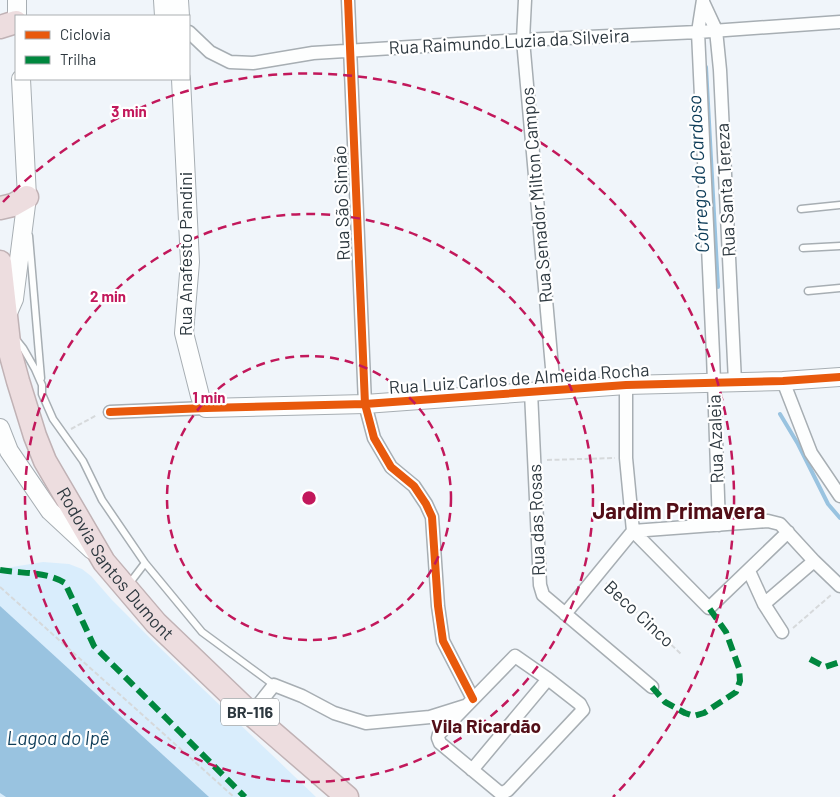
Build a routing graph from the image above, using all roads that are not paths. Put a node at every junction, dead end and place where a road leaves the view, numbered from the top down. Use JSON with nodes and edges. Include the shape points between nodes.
{"nodes":[{"id":1,"x":17,"y":0,"type":"edge"},
{"id":2,"x":163,"y":0,"type":"edge"},
{"id":3,"x":179,"y":0,"type":"edge"},
{"id":4,"x":348,"y":0,"type":"edge"},
{"id":5,"x":525,"y":0,"type":"edge"},
{"id":6,"x":703,"y":1,"type":"edge"},
{"id":7,"x":18,"y":15,"type":"edge"},
{"id":8,"x":164,"y":15,"type":"edge"},
{"id":9,"x":180,"y":15,"type":"edge"},
{"id":10,"x":15,"y":22,"type":"edge"},
{"id":11,"x":840,"y":22,"type":"edge"},
{"id":12,"x":0,"y":27,"type":"edge"},
{"id":13,"x":716,"y":30,"type":"junction"},
{"id":14,"x":698,"y":32,"type":"junction"},
{"id":15,"x":190,"y":33,"type":"edge"},
{"id":16,"x":523,"y":40,"type":"junction"},
{"id":17,"x":350,"y":52,"type":"junction"},
{"id":18,"x":21,"y":80,"type":"edge"},
{"id":19,"x":170,"y":80,"type":"edge"},
{"id":20,"x":181,"y":80,"type":"edge"},
{"id":21,"x":186,"y":156,"type":"junction"},
{"id":22,"x":27,"y":197,"type":"junction"},
{"id":23,"x":840,"y":205,"type":"edge"},
{"id":24,"x":0,"y":208,"type":"edge"},
{"id":25,"x":801,"y":209,"type":"dead end"},
{"id":26,"x":840,"y":246,"type":"edge"},
{"id":27,"x":803,"y":248,"type":"dead end"},
{"id":28,"x":0,"y":262,"type":"edge"},
{"id":29,"x":840,"y":288,"type":"edge"},
{"id":30,"x":808,"y":290,"type":"dead end"},
{"id":31,"x":6,"y":323,"type":"junction"},
{"id":32,"x":840,"y":377,"type":"edge"},
{"id":33,"x":783,"y":381,"type":"junction"},
{"id":34,"x":714,"y":382,"type":"junction"},
{"id":35,"x":735,"y":382,"type":"junction"},
{"id":36,"x":626,"y":385,"type":"junction"},
{"id":37,"x":42,"y":386,"type":"junction"},
{"id":38,"x":554,"y":390,"type":"junction"},
{"id":39,"x":531,"y":392,"type":"junction"},
{"id":40,"x":365,"y":404,"type":"junction"},
{"id":41,"x":206,"y":408,"type":"junction"},
{"id":42,"x":110,"y":412,"type":"road end"},
{"id":43,"x":0,"y":428,"type":"edge"},
{"id":44,"x":840,"y":496,"type":"edge"},
{"id":45,"x":719,"y":525,"type":"junction"},
{"id":46,"x":633,"y":530,"type":"junction"},
{"id":47,"x":788,"y":532,"type":"junction"},
{"id":48,"x":814,"y":561,"type":"junction"},
{"id":49,"x":104,"y":562,"type":"junction"},
{"id":50,"x":145,"y":563,"type":"junction"},
{"id":51,"x":749,"y":571,"type":"junction"},
{"id":52,"x":840,"y":586,"type":"edge"},
{"id":53,"x":126,"y":589,"type":"junction"},
{"id":54,"x":764,"y":604,"type":"junction"},
{"id":55,"x":565,"y":614,"type":"junction"},
{"id":56,"x":782,"y":632,"type":"road end"},
{"id":57,"x":548,"y":679,"type":"junction"},
{"id":58,"x":274,"y":685,"type":"junction"},
{"id":59,"x":652,"y":687,"type":"dead end"},
{"id":60,"x":470,"y":702,"type":"junction"},
{"id":61,"x":251,"y":714,"type":"junction"},
{"id":62,"x":472,"y":770,"type":"junction"},
{"id":63,"x":346,"y":797,"type":"edge"}],
"edges":[{"from":1,"to":7,"type":"street"},
{"from":2,"to":8,"type":"street"},
{"from":3,"to":9,"type":"street"},
{"from":4,"to":17,"type":"street","name":"Rua São Simão"},
{"from":5,"to":16,"type":"street","name":"Rua Senador Milton Campos"},
{"from":6,"to":13,"type":"street","name":"Rua Santa Tereza"},
{"from":6,"to":14,"type":"street","name":"Rua Santa Tereza"},
{"from":10,"to":12,"type":"highway"},
{"from":11,"to":13,"type":"street","name":"Rua Raimundo Luzia da Silveira"},
{"from":13,"to":14,"type":"street","name":"Rua Raimundo Luzia da Silveira"},
{"from":13,"to":35,"type":"street","name":"Rua Santa Tereza"},
{"from":14,"to":16,"type":"street","name":"Rua Raimundo Luzia da Silveira"},
{"from":14,"to":34,"type":"street","name":"Rua Santa Tereza"},
{"from":15,"to":17,"type":"street","name":"Rua Raimundo Luzia da Silveira","via":[[210,52],[230,62],[253,63],[313,53]]},
{"from":16,"to":17,"type":"street","name":"Rua Raimundo Luzia da Silveira"},
{"from":16,"to":38,"type":"street","name":"Rua Senador Milton Campos"},
{"from":17,"to":40,"type":"street","name":"Rua São Simão"},
{"from":18,"to":22,"type":"street"},
{"from":19,"to":21,"type":"street","name":"Rua Anafesto Pandini"},
{"from":20,"to":21,"type":"street","name":"Rua Anafesto Pandini"},
{"from":21,"to":41,"type":"street","name":"Rua Anafesto Pandini","via":[[190,262],[184,334]]},
{"from":22,"to":24,"type":"highway"},
{"from":22,"to":31,"type":"street","via":[[14,299]]},
{"from":22,"to":37,"type":"lane"},
{"from":23,"to":25,"type":"lane"},
{"from":26,"to":27,"type":"lane"},
{"from":28,"to":31,"type":"highway","name":"Rodovia Santos Dumont","number":"BR-116"},
{"from":29,"to":30,"type":"lane"},
{"from":31,"to":37,"type":"lane"},
{"from":31,"to":49,"type":"highway","name":"Rodovia Santos Dumont","number":"BR-116","via":[[18,381],[42,453]]},
{"from":32,"to":33,"type":"street","name":"Rua Luiz Carlos de Almeida Rocha"},
{"from":33,"to":35,"type":"street","name":"Rua Luiz Carlos de Almeida Rocha"},
{"from":33,"to":44,"type":"street","via":[[811,453]]},
{"from":34,"to":35,"type":"street","name":"Rua Luiz Carlos de Almeida Rocha"},
{"from":34,"to":36,"type":"street","name":"Rua Luiz Carlos de Almeida Rocha"},
{"from":34,"to":45,"type":"street","name":"Rua Azaleia"},
{"from":36,"to":38,"type":"street","name":"Rua Luiz Carlos de Almeida Rocha"},
{"from":36,"to":46,"type":"street","via":[[626,458]]},
{"from":37,"to":50,"type":"lane","via":[[42,394],[53,419],[83,461],[102,500]]},
{"from":38,"to":39,"type":"street","name":"Rua Luiz Carlos de Almeida Rocha"},
{"from":39,"to":40,"type":"street","name":"Rua Luiz Carlos de Almeida Rocha"},
{"from":39,"to":55,"type":"street","name":"Rua das Rosas","via":[[540,585],[543,595]]},
{"from":40,"to":41,"type":"street","name":"Rua Luiz Carlos de Almeida Rocha"},
{"from":40,"to":60,"type":"street","name":"Rua São Simão","via":[[374,438],[391,467],[414,486],[432,518],[443,642]]},
{"from":41,"to":42,"type":"street","name":"Rua Luiz Carlos de Almeida Rocha"},
{"from":43,"to":49,"type":"street","via":[[9,451],[50,511]]},
{"from":45,"to":46,"type":"street"},
{"from":45,"to":47,"type":"street","via":[[768,521],[780,524]]},
{"from":46,"to":51,"type":"street","via":[[709,608]]},
{"from":46,"to":55,"type":"street"},
{"from":47,"to":48,"type":"street"},
{"from":47,"to":51,"type":"street"},
{"from":48,"to":52,"type":"street"},
{"from":48,"to":54,"type":"street"},
{"from":49,"to":53,"type":"highway","name":"Rodovia Santos Dumont","number":"BR-116"},
{"from":50,"to":53,"type":"lane"},
{"from":50,"to":58,"type":"lane","via":[[202,632]]},
{"from":51,"to":54,"type":"street"},
{"from":53,"to":61,"type":"highway","name":"Rodovia Santos Dumont","number":"BR-116","via":[[156,623]]},
{"from":54,"to":56,"type":"street"},
{"from":55,"to":59,"type":"street","name":"Rua das Rosas"},
{"from":57,"to":60,"type":"street","via":[[515,656]]},
{"from":57,"to":62,"type":"street"},
{"from":57,"to":62,"type":"street","via":[[582,708],[582,712],[506,792],[499,792]]},
{"from":58,"to":60,"type":"street","via":[[334,712],[366,722],[430,716]]},
{"from":58,"to":61,"type":"street"},
{"from":60,"to":62,"type":"street","via":[[438,738]]},
{"from":61,"to":63,"type":"highway","name":"Rodovia Santos Dumont","number":"BR-116"}]}
